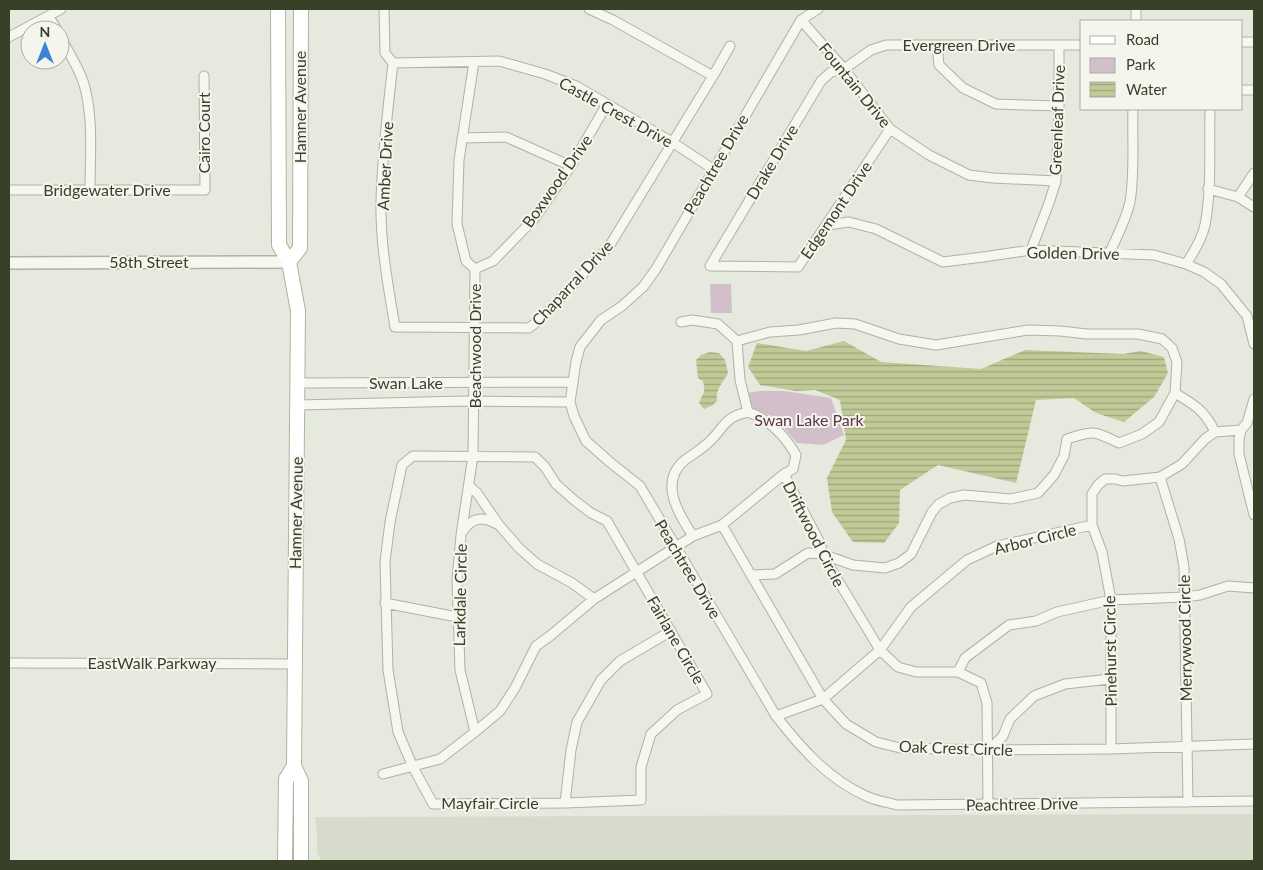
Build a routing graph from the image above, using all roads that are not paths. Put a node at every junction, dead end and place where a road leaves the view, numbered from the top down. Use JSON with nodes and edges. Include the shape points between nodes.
{"nodes":[{"id":1,"x":61,"y":9,"type":"edge"},
{"id":2,"x":278,"y":9,"type":"edge"},
{"id":3,"x":301,"y":9,"type":"edge"},
{"id":4,"x":384,"y":9,"type":"edge"},
{"id":5,"x":589,"y":9,"type":"edge"},
{"id":6,"x":818,"y":9,"type":"edge"},
{"id":7,"x":49,"y":16,"type":"junction"},
{"id":8,"x":51,"y":20,"type":"edge"},
{"id":9,"x":801,"y":20,"type":"junction"},
{"id":10,"x":9,"y":37,"type":"edge"},
{"id":11,"x":937,"y":45,"type":"junction"},
{"id":12,"x":1060,"y":45,"type":"junction"},
{"id":13,"x":1080,"y":45,"type":"edge"},
{"id":14,"x":730,"y":46,"type":"dead end"},
{"id":15,"x":70,"y":54,"type":"edge"},
{"id":16,"x":474,"y":62,"type":"junction"},
{"id":17,"x":394,"y":63,"type":"junction"},
{"id":18,"x":844,"y":69,"type":"junction"},
{"id":19,"x":204,"y":76,"type":"dead end"},
{"id":20,"x":713,"y":76,"type":"junction"},
{"id":21,"x":607,"y":104,"type":"junction"},
{"id":22,"x":1059,"y":106,"type":"junction"},
{"id":23,"x":1133,"y":110,"type":"edge"},
{"id":24,"x":1210,"y":110,"type":"edge"},
{"id":25,"x":890,"y":129,"type":"junction"},
{"id":26,"x":462,"y":138,"type":"junction"},
{"id":27,"x":672,"y":142,"type":"junction"},
{"id":28,"x":571,"y":166,"type":"junction"},
{"id":29,"x":713,"y":169,"type":"junction"},
{"id":30,"x":1254,"y":174,"type":"edge"},
{"id":31,"x":1056,"y":181,"type":"junction"},
{"id":32,"x":1208,"y":189,"type":"junction"},
{"id":33,"x":9,"y":190,"type":"edge"},
{"id":34,"x":90,"y":190,"type":"junction"},
{"id":35,"x":204,"y":190,"type":"joint"},
{"id":36,"x":1238,"y":196,"type":"junction"},
{"id":37,"x":1254,"y":207,"type":"edge"},
{"id":38,"x":827,"y":225,"type":"junction"},
{"id":39,"x":1031,"y":250,"type":"junction"},
{"id":40,"x":1110,"y":252,"type":"junction"},
{"id":41,"x":9,"y":262,"type":"edge"},
{"id":42,"x":289,"y":262,"type":"junction"},
{"id":43,"x":1186,"y":264,"type":"junction"},
{"id":44,"x":710,"y":266,"type":"joint"},
{"id":45,"x":475,"y":269,"type":"junction"},
{"id":46,"x":1251,"y":316,"type":"edge"},
{"id":47,"x":681,"y":322,"type":"dead end"},
{"id":48,"x":395,"y":327,"type":"joint"},
{"id":49,"x":475,"y":328,"type":"junction"},
{"id":50,"x":737,"y":341,"type":"junction"},
{"id":51,"x":1254,"y":344,"type":"edge"},
{"id":52,"x":573,"y":382,"type":"junction"},
{"id":53,"x":298,"y":383,"type":"junction"},
{"id":54,"x":474,"y":384,"type":"junction"},
{"id":55,"x":1175,"y":393,"type":"junction"},
{"id":56,"x":1254,"y":399,"type":"edge"},
{"id":57,"x":474,"y":402,"type":"junction"},
{"id":58,"x":570,"y":402,"type":"junction"},
{"id":59,"x":298,"y":405,"type":"junction"},
{"id":60,"x":748,"y":412,"type":"junction"},
{"id":61,"x":1241,"y":430,"type":"junction"},
{"id":62,"x":1215,"y":432,"type":"junction"},
{"id":63,"x":473,"y":456,"type":"junction"},
{"id":64,"x":784,"y":474,"type":"junction"},
{"id":65,"x":1160,"y":476,"type":"junction"},
{"id":66,"x":469,"y":486,"type":"junction"},
{"id":67,"x":1254,"y":515,"type":"edge"},
{"id":68,"x":499,"y":525,"type":"junction"},
{"id":69,"x":722,"y":525,"type":"junction"},
{"id":70,"x":1092,"y":525,"type":"junction"},
{"id":71,"x":461,"y":535,"type":"junction"},
{"id":72,"x":693,"y":536,"type":"junction"},
{"id":73,"x":676,"y":548,"type":"junction"},
{"id":74,"x":822,"y":554,"type":"junction"},
{"id":75,"x":636,"y":572,"type":"junction"},
{"id":76,"x":751,"y":575,"type":"junction"},
{"id":77,"x":1254,"y":588,"type":"edge"},
{"id":78,"x":1184,"y":597,"type":"junction"},
{"id":79,"x":594,"y":599,"type":"junction"},
{"id":80,"x":1111,"y":600,"type":"junction"},
{"id":81,"x":385,"y":603,"type":"junction"},
{"id":82,"x":457,"y":618,"type":"junction"},
{"id":83,"x":671,"y":631,"type":"junction"},
{"id":84,"x":880,"y":650,"type":"junction"},
{"id":85,"x":9,"y":663,"type":"edge"},
{"id":86,"x":295,"y":664,"type":"junction"},
{"id":87,"x":958,"y":672,"type":"junction"},
{"id":88,"x":1110,"y":679,"type":"junction"},
{"id":89,"x":823,"y":699,"type":"junction"},
{"id":90,"x":776,"y":716,"type":"junction"},
{"id":91,"x":475,"y":732,"type":"junction"},
{"id":92,"x":1254,"y":744,"type":"edge"},
{"id":93,"x":1188,"y":747,"type":"junction"},
{"id":94,"x":1111,"y":749,"type":"junction"},
{"id":95,"x":989,"y":750,"type":"junction"},
{"id":96,"x":294,"y":766,"type":"junction"},
{"id":97,"x":413,"y":766,"type":"junction"},
{"id":98,"x":383,"y":774,"type":"dead end"},
{"id":99,"x":286,"y":795,"type":"junction"},
{"id":100,"x":641,"y":800,"type":"joint"},
{"id":101,"x":1188,"y":802,"type":"junction"},
{"id":102,"x":1254,"y":802,"type":"edge"},
{"id":103,"x":565,"y":803,"type":"junction"},
{"id":104,"x":988,"y":804,"type":"junction"},
{"id":105,"x":285,"y":861,"type":"edge"},
{"id":106,"x":293,"y":861,"type":"edge"},
{"id":107,"x":301,"y":861,"type":"edge"}],
"edges":[{"from":1,"to":7,"type":"street"},
{"from":2,"to":42,"type":"main road","name":"Hamner Avenue","via":[[279,245]]},
{"from":3,"to":42,"type":"main road","name":"Hamner Avenue","via":[[300,248]]},
{"from":4,"to":17,"type":"street","via":[[385,53]]},
{"from":5,"to":20,"type":"street"},
{"from":6,"to":9,"type":"street","name":"Peachtree Drive"},
{"from":7,"to":8,"type":"street"},
{"from":7,"to":10,"type":"street"},
{"from":9,"to":18,"type":"street","name":"Fountain Drive"},
{"from":9,"to":29,"type":"street","name":"Peachtree Drive"},
{"from":11,"to":12,"type":"street","name":"Evergreen Drive"},
{"from":11,"to":18,"type":"street","name":"Evergreen Drive","via":[[886,45]]},
{"from":11,"to":22,"type":"street","via":[[939,65],[963,88],[996,104]]},
{"from":12,"to":13,"type":"street","name":"Evergreen Drive"},
{"from":12,"to":22,"type":"street","name":"Greenleaf Drive"},
{"from":14,"to":20,"type":"street","name":"Chaparral Drive"},
{"from":15,"to":34,"type":"street","via":[[88,101]]},
{"from":16,"to":17,"type":"street","name":"Castle Crest Drive"},
{"from":16,"to":21,"type":"street","name":"Castle Crest Drive","via":[[499,61],[545,74],[576,86]]},
{"from":16,"to":26,"type":"street","name":"Beachwood Drive"},
{"from":17,"to":48,"type":"street","name":"Amber Drive","via":[[381,201],[383,254]]},
{"from":18,"to":25,"type":"street","name":"Fountain Drive"},
{"from":18,"to":44,"type":"street","name":"Drake Drive","via":[[831,72],[821,80]]},
{"from":19,"to":35,"type":"street","name":"Cairo Court"},
{"from":20,"to":27,"type":"street","name":"Chaparral Drive"},
{"from":21,"to":27,"type":"street","name":"Castle Crest Drive"},
{"from":21,"to":28,"type":"street","name":"Boxwood Drive"},
{"from":22,"to":31,"type":"street","name":"Greenleaf Drive"},
{"from":23,"to":40,"type":"street","via":[[1132,186],[1121,229]]},
{"from":24,"to":32,"type":"street"},
{"from":25,"to":31,"type":"street","name":"Fountain Drive","via":[[928,155],[969,175]]},
{"from":25,"to":38,"type":"street","name":"Edgemont Drive"},
{"from":26,"to":28,"type":"street","via":[[506,137]]},
{"from":26,"to":45,"type":"street","name":"Beachwood Drive","via":[[456,224],[466,261]]},
{"from":27,"to":29,"type":"street","name":"Castle Crest Drive"},
{"from":27,"to":49,"type":"street","name":"Chaparral Drive","via":[[610,245],[542,318],[529,328]]},
{"from":28,"to":45,"type":"street","name":"Boxwood Drive","via":[[534,219],[493,260]]},
{"from":29,"to":52,"type":"street","name":"Peachtree Drive","via":[[643,287],[601,320],[580,347]]},
{"from":30,"to":36,"type":"street"},
{"from":31,"to":39,"type":"street","name":"Greenleaf Drive"},
{"from":32,"to":36,"type":"street"},
{"from":32,"to":43,"type":"street","via":[[1205,227]]},
{"from":33,"to":34,"type":"street","name":"Bridgewater Drive"},
{"from":34,"to":35,"type":"street","name":"Bridgewater Drive"},
{"from":36,"to":37,"type":"street"},
{"from":38,"to":39,"type":"street","name":"Golden Drive","via":[[849,222],[876,230],[943,262]]},
{"from":38,"to":44,"type":"street","name":"Edgemont Drive","via":[[798,267]]},
{"from":39,"to":40,"type":"street","name":"Golden Drive"},
{"from":40,"to":43,"type":"street","name":"Golden Drive","via":[[1154,256]]},
{"from":41,"to":42,"type":"street","name":"58th Street"},
{"from":42,"to":53,"type":"main road","name":"Hamner Avenue","via":[[298,311]]},
{"from":43,"to":46,"type":"street","name":"Golden Drive","via":[[1221,284]]},
{"from":45,"to":49,"type":"street","name":"Beachwood Drive"},
{"from":46,"to":51,"type":"street","name":"Golden Drive"},
{"from":47,"to":50,"type":"street","via":[[718,324]]},
{"from":48,"to":49,"type":"street","name":"Chaparral Drive"},
{"from":49,"to":54,"type":"street","name":"Beachwood Drive"},
{"from":50,"to":55,"type":"street","via":[[770,332],[836,323],[855,324],[899,339],[936,345],[1028,330],[1138,334],[1162,339],[1172,348],[1177,362]]},
{"from":50,"to":60,"type":"street","via":[[740,380]]},
{"from":52,"to":54,"type":"street","name":"Swan Lake"},
{"from":52,"to":58,"type":"street","name":"Peachtree Drive"},
{"from":53,"to":54,"type":"street","name":"Swan Lake"},
{"from":53,"to":59,"type":"main road","name":"Hamner Avenue"},
{"from":54,"to":57,"type":"street","name":"Beachwood Drive"},
{"from":55,"to":62,"type":"street","via":[[1200,408]]},
{"from":55,"to":74,"type":"street","via":[[1158,422],[1142,434],[1119,443],[1089,432],[1067,439],[1064,456],[1054,476],[1038,493],[1011,499],[964,495],[939,504],[911,554],[899,563],[885,568],[853,565]]},
{"from":56,"to":61,"type":"street","via":[[1247,423]]},
{"from":57,"to":58,"type":"street","name":"Swan Lake"},
{"from":57,"to":59,"type":"street","name":"Swan Lake"},
{"from":57,"to":63,"type":"street","name":"Beachwood Drive"},
{"from":58,"to":73,"type":"street","name":"Peachtree Drive","via":[[586,441],[640,486]]},
{"from":59,"to":86,"type":"main road","name":"Hamner Avenue"},
{"from":60,"to":64,"type":"street","via":[[767,421],[796,455],[793,470]]},
{"from":60,"to":72,"type":"street","via":[[735,414],[707,444],[677,469],[672,497]]},
{"from":61,"to":62,"type":"street"},
{"from":61,"to":67,"type":"street","via":[[1239,454]]},
{"from":62,"to":65,"type":"street","name":"Arbor Circle","via":[[1182,464]]},
{"from":63,"to":66,"type":"street","name":"Larkdale Circle"},
{"from":63,"to":75,"type":"street","name":"Fairlane Circle","via":[[534,457],[574,500],[607,521]]},
{"from":63,"to":81,"type":"street","name":"Fairlane Circle","via":[[413,456],[402,465],[386,554]]},
{"from":64,"to":69,"type":"street"},
{"from":64,"to":74,"type":"street","name":"Driftwood Circle","via":[[821,545]]},
{"from":65,"to":70,"type":"street","name":"Arbor Circle","via":[[1123,481],[1105,479],[1092,494]]},
{"from":65,"to":78,"type":"street","name":"Merrywood Circle","via":[[1179,539],[1184,567]]},
{"from":66,"to":68,"type":"street"},
{"from":66,"to":71,"type":"street","name":"Larkdale Circle"},
{"from":68,"to":71,"type":"street","via":[[486,518],[474,520]]},
{"from":68,"to":79,"type":"street","via":[[537,564]]},
{"from":69,"to":72,"type":"street"},
{"from":69,"to":76,"type":"street","name":"Oak Crest Circle"},
{"from":70,"to":80,"type":"street","name":"Pinehurst Circle","via":[[1102,552]]},
{"from":70,"to":84,"type":"street","name":"Arbor Circle","via":[[998,546],[968,560],[911,607]]},
{"from":71,"to":82,"type":"street","name":"Larkdale Circle"},
{"from":72,"to":73,"type":"street"},
{"from":73,"to":75,"type":"street"},
{"from":73,"to":90,"type":"street","name":"Peachtree Drive"},
{"from":74,"to":76,"type":"street","via":[[808,553],[775,574]]},
{"from":74,"to":84,"type":"street","name":"Driftwood Circle"},
{"from":75,"to":79,"type":"street"},
{"from":75,"to":83,"type":"street","name":"Fairlane Circle"},
{"from":76,"to":89,"type":"street","name":"Oak Crest Circle"},
{"from":77,"to":78,"type":"street","via":[[1228,586]]},
{"from":78,"to":80,"type":"street"},
{"from":78,"to":93,"type":"street","name":"Merrywood Circle"},
{"from":79,"to":91,"type":"street","via":[[536,646],[500,711]]},
{"from":80,"to":87,"type":"street","via":[[1057,612],[1036,621],[1009,624],[964,658]]},
{"from":80,"to":88,"type":"street","name":"Pinehurst Circle"},
{"from":81,"to":82,"type":"street"},
{"from":81,"to":97,"type":"street","name":"Fairlane Circle","via":[[388,670],[396,723]]},
{"from":82,"to":91,"type":"street","name":"Larkdale Circle","via":[[460,670]]},
{"from":83,"to":100,"type":"street","name":"Fairlane Circle","via":[[707,694],[676,710],[651,734],[641,767]]},
{"from":83,"to":103,"type":"street","via":[[620,661],[601,680],[577,722]]},
{"from":84,"to":87,"type":"street","name":"Driftwood Circle","via":[[898,667],[916,672]]},
{"from":84,"to":89,"type":"street","name":"Arbor Circle"},
{"from":85,"to":86,"type":"street","name":"EastWalk Parkway"},
{"from":86,"to":96,"type":"main road","name":"Hamner Avenue"},
{"from":87,"to":95,"type":"street","name":"Driftwood Circle","via":[[981,683],[987,703]]},
{"from":88,"to":94,"type":"street","name":"Pinehurst Circle"},
{"from":88,"to":95,"type":"street","via":[[1065,684],[1034,696],[1010,719],[1003,736]]},
{"from":89,"to":90,"type":"street","name":"Arbor Circle"},
{"from":89,"to":95,"type":"street","name":"Oak Crest Circle","via":[[846,724],[876,742],[900,748]]},
{"from":90,"to":104,"type":"street","name":"Peachtree Drive","via":[[802,749],[831,775],[867,797],[897,805]]},
{"from":91,"to":97,"type":"street","via":[[440,759]]},
{"from":92,"to":93,"type":"street","name":"Oak Crest Circle"},
{"from":93,"to":94,"type":"street","name":"Oak Crest Circle"},
{"from":93,"to":101,"type":"street","name":"Merrywood Circle"},
{"from":94,"to":95,"type":"street","name":"Oak Crest Circle"},
{"from":95,"to":104,"type":"street","name":"Driftwood Circle"},
{"from":96,"to":99,"type":"main road","name":"Hamner Avenue","via":[[286,779]]},
{"from":96,"to":107,"type":"main road","name":"Hamner Avenue","via":[[301,781]]},
{"from":97,"to":98,"type":"street"},
{"from":97,"to":103,"type":"street","name":"Mayfair Circle","via":[[432,804]]},
{"from":99,"to":105,"type":"main road","name":"Hamner Avenue"},
{"from":99,"to":106,"type":"main road","via":[[293,809]]},
{"from":100,"to":103,"type":"street","name":"Mayfair Circle"},
{"from":101,"to":102,"type":"street","name":"Peachtree Drive"},
{"from":101,"to":104,"type":"street","name":"Peachtree Drive"}]}
